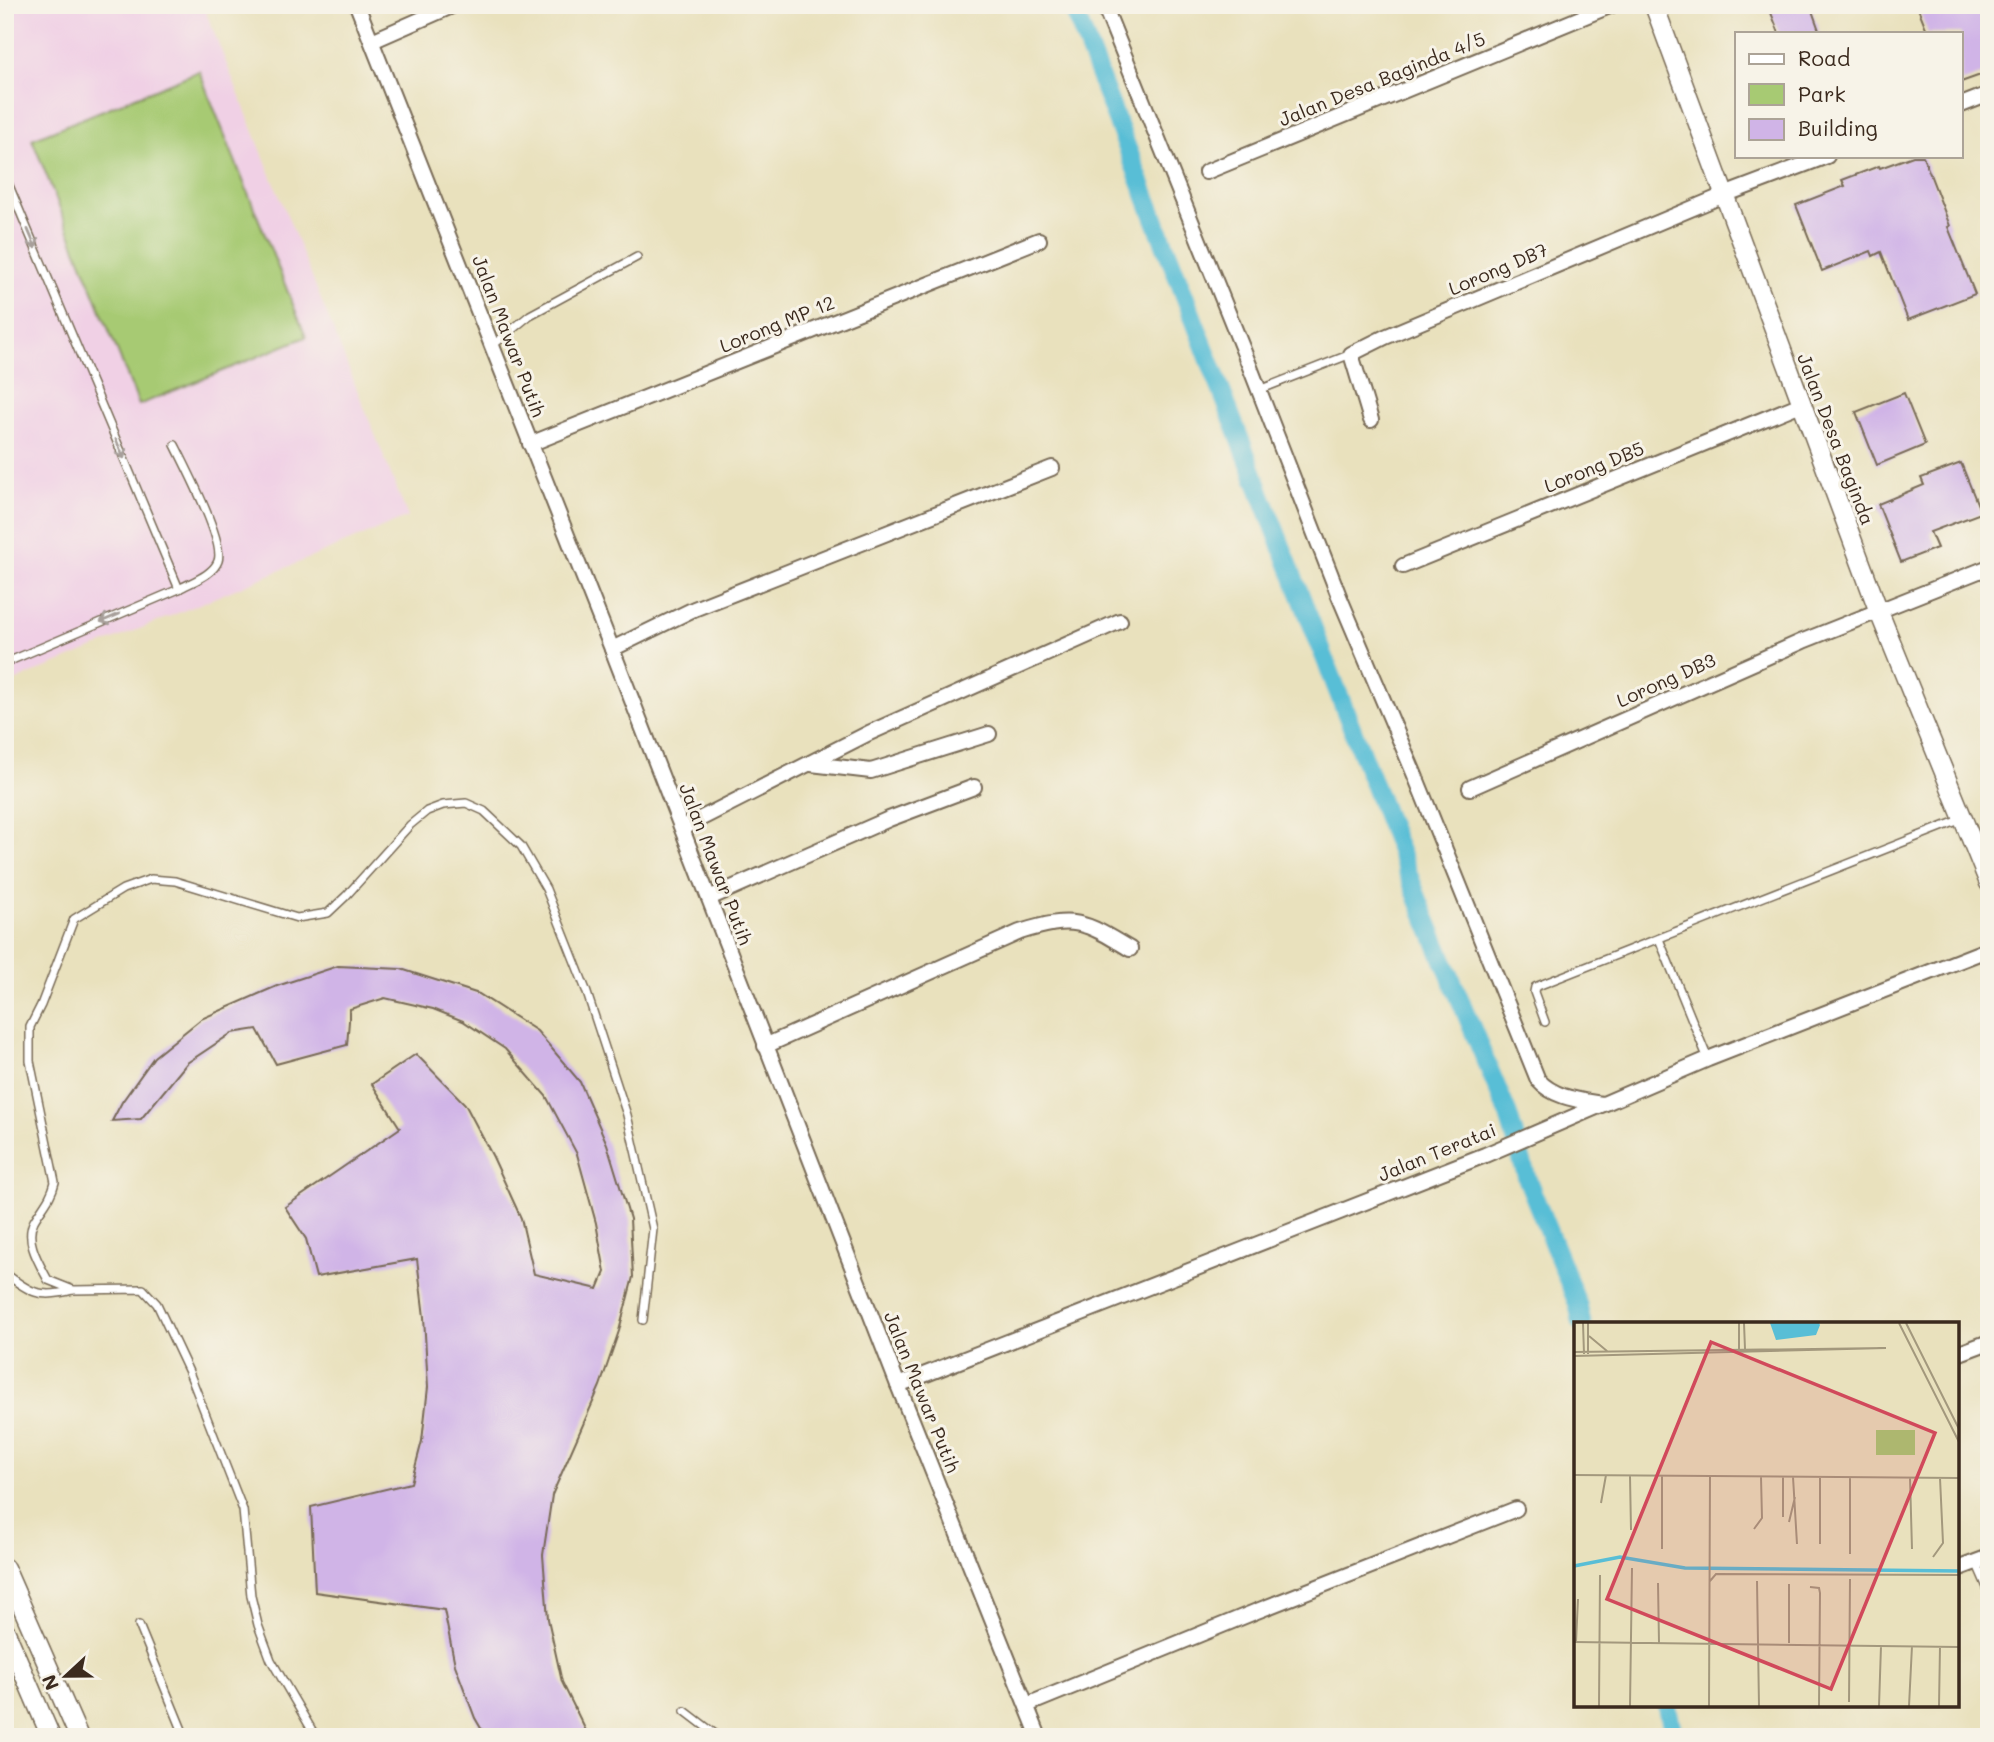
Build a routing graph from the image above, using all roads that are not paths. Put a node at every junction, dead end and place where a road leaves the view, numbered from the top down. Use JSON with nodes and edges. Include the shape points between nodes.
{"nodes":[{"id":1,"x":357,"y":5,"type":"edge"},
{"id":2,"x":454,"y":5,"type":"edge"},
{"id":3,"x":1104,"y":5,"type":"edge"},
{"id":4,"x":1612,"y":5,"type":"edge"},
{"id":5,"x":1654,"y":5,"type":"edge"},
{"id":6,"x":372,"y":41,"type":"junction"},
{"id":7,"x":1989,"y":94,"type":"edge"},
{"id":8,"x":1962,"y":105,"type":"edge"},
{"id":9,"x":1823,"y":158,"type":"edge"},
{"id":10,"x":1206,"y":172,"type":"dead end"},
{"id":11,"x":5,"y":176,"type":"edge"},
{"id":12,"x":1724,"y":195,"type":"junction"},
{"id":13,"x":1038,"y":240,"type":"dead end"},
{"id":14,"x":637,"y":257,"type":"dead end"},
{"id":15,"x":492,"y":346,"type":"junction"},
{"id":16,"x":1351,"y":354,"type":"junction"},
{"id":17,"x":1259,"y":390,"type":"junction"},
{"id":18,"x":1801,"y":404,"type":"junction"},
{"id":19,"x":1371,"y":420,"type":"dead end"},
{"id":20,"x":530,"y":444,"type":"junction"},
{"id":21,"x":175,"y":445,"type":"dead end"},
{"id":22,"x":1052,"y":468,"type":"dead end"},
{"id":23,"x":1403,"y":566,"type":"dead end"},
{"id":24,"x":1989,"y":567,"type":"edge"},
{"id":25,"x":179,"y":589,"type":"junction"},
{"id":26,"x":1879,"y":612,"type":"junction"},
{"id":27,"x":1119,"y":621,"type":"dead end"},
{"id":28,"x":612,"y":649,"type":"junction"},
{"id":29,"x":5,"y":663,"type":"edge"},
{"id":30,"x":989,"y":734,"type":"dead end"},
{"id":31,"x":810,"y":763,"type":"junction"},
{"id":32,"x":974,"y":787,"type":"dead end"},
{"id":33,"x":1470,"y":788,"type":"dead end"},
{"id":34,"x":1962,"y":819,"type":"junction"},
{"id":35,"x":682,"y":828,"type":"junction"},
{"id":36,"x":1989,"y":883,"type":"edge"},
{"id":37,"x":709,"y":898,"type":"junction"},
{"id":38,"x":1659,"y":939,"type":"junction"},
{"id":39,"x":1130,"y":949,"type":"dead end"},
{"id":40,"x":1989,"y":949,"type":"edge"},
{"id":41,"x":1545,"y":1021,"type":"dead end"},
{"id":42,"x":765,"y":1046,"type":"junction"},
{"id":43,"x":1708,"y":1059,"type":"junction"},
{"id":44,"x":1602,"y":1104,"type":"junction"},
{"id":45,"x":5,"y":1273,"type":"edge"},
{"id":46,"x":73,"y":1290,"type":"junction"},
{"id":47,"x":643,"y":1320,"type":"dead end"},
{"id":48,"x":1989,"y":1342,"type":"edge"},
{"id":49,"x":1959,"y":1353,"type":"edge"},
{"id":50,"x":898,"y":1385,"type":"junction"},
{"id":51,"x":1517,"y":1509,"type":"dead end"},
{"id":52,"x":1982,"y":1559,"type":"edge"},
{"id":53,"x":5,"y":1568,"type":"edge"},
{"id":54,"x":1959,"y":1568,"type":"edge"},
{"id":55,"x":1989,"y":1592,"type":"edge"},
{"id":56,"x":139,"y":1625,"type":"dead end"},
{"id":57,"x":5,"y":1630,"type":"edge"},
{"id":58,"x":10,"y":1649,"type":"edge"},
{"id":59,"x":1027,"y":1705,"type":"junction"},
{"id":60,"x":685,"y":1711,"type":"dead end"},
{"id":61,"x":51,"y":1737,"type":"edge"},
{"id":62,"x":79,"y":1737,"type":"edge"},
{"id":63,"x":185,"y":1737,"type":"edge"},
{"id":64,"x":316,"y":1737,"type":"edge"},
{"id":65,"x":719,"y":1737,"type":"edge"},
{"id":66,"x":1039,"y":1737,"type":"edge"}],
"edges":[{"from":1,"to":6,"type":"street","name":"Jalan Mawar Putih"},
{"from":2,"to":6,"type":"street"},
{"from":3,"to":17,"type":"street"},
{"from":4,"to":10,"type":"street","name":"Jalan Desa Baginda 4/5"},
{"from":5,"to":12,"type":"street","name":"Jalan Desa Baginda"},
{"from":6,"to":15,"type":"street","name":"Jalan Mawar Putih"},
{"from":7,"to":8,"type":"street"},
{"from":9,"to":12,"type":"street","name":"Lorong DB7"},
{"from":11,"to":25,"type":"lane","one_way":true},
{"from":12,"to":16,"type":"street","name":"Lorong DB7"},
{"from":12,"to":18,"type":"street","name":"Jalan Desa Baginda"},
{"from":13,"to":20,"type":"street","name":"Lorong MP 12"},
{"from":14,"to":15,"type":"lane","via":[[530,315]]},
{"from":15,"to":20,"type":"street","name":"Jalan Mawar Putih"},
{"from":16,"to":17,"type":"lane"},
{"from":16,"to":19,"type":"street"},
{"from":17,"to":44,"type":"street","via":[[1538,1080],[1548,1091]]},
{"from":18,"to":23,"type":"street","name":"Lorong DB5"},
{"from":18,"to":26,"type":"street","name":"Jalan Desa Baginda"},
{"from":20,"to":28,"type":"street","name":"Jalan Mawar Putih"},
{"from":21,"to":25,"type":"lane","via":[[219,550],[218,561],[207,573]]},
{"from":22,"to":28,"type":"street","via":[[694,609]]},
{"from":24,"to":26,"type":"street","name":"Lorong DB3"},
{"from":25,"to":29,"type":"lane","one_way":true},
{"from":26,"to":33,"type":"street","name":"Lorong DB3"},
{"from":26,"to":34,"type":"street","name":"Jalan Desa Baginda"},
{"from":27,"to":31,"type":"street"},
{"from":28,"to":35,"type":"street","name":"Jalan Mawar Putih"},
{"from":30,"to":31,"type":"street","via":[[871,771]]},
{"from":31,"to":35,"type":"street"},
{"from":32,"to":37,"type":"street"},
{"from":34,"to":36,"type":"street","name":"Jalan Desa Baginda"},
{"from":34,"to":38,"type":"lane"},
{"from":35,"to":37,"type":"street","name":"Jalan Mawar Putih"},
{"from":37,"to":42,"type":"street","name":"Jalan Mawar Putih"},
{"from":38,"to":41,"type":"lane","via":[[1535,988]]},
{"from":38,"to":43,"type":"lane"},
{"from":39,"to":42,"type":"street","via":[[1079,922],[1040,926]]},
{"from":40,"to":43,"type":"street","name":"Jalan Teratai"},
{"from":42,"to":50,"type":"street","name":"Jalan Mawar Putih"},
{"from":43,"to":44,"type":"street","name":"Jalan Teratai"},
{"from":44,"to":50,"type":"street","name":"Jalan Teratai","via":[[1485,1155]]},
{"from":45,"to":46,"type":"lane","via":[[31,1292],[53,1296]]},
{"from":46,"to":47,"type":"lane","via":[[48,1280],[32,1248],[32,1224],[52,1196],[55,1182],[30,1061],[30,1027],[74,919],[122,889],[151,880],[175,881],[297,918],[328,912],[410,825],[435,808],[466,803],[484,811],[521,846],[546,889],[586,990],[627,1115],[653,1229]]},
{"from":46,"to":64,"type":"lane","via":[[143,1289],[157,1304],[243,1510],[258,1625],[271,1660]]},
{"from":48,"to":49,"type":"street"},
{"from":50,"to":59,"type":"street","name":"Jalan Mawar Putih"},
{"from":51,"to":59,"type":"street"},
{"from":52,"to":54,"type":"street"},
{"from":52,"to":55,"type":"lane"},
{"from":53,"to":62,"type":"street"},
{"from":56,"to":63,"type":"lane"},
{"from":57,"to":58,"type":"street"},
{"from":58,"to":61,"type":"street"},
{"from":59,"to":66,"type":"street","name":"Jalan Mawar Putih"},
{"from":60,"to":65,"type":"lane"}]}
